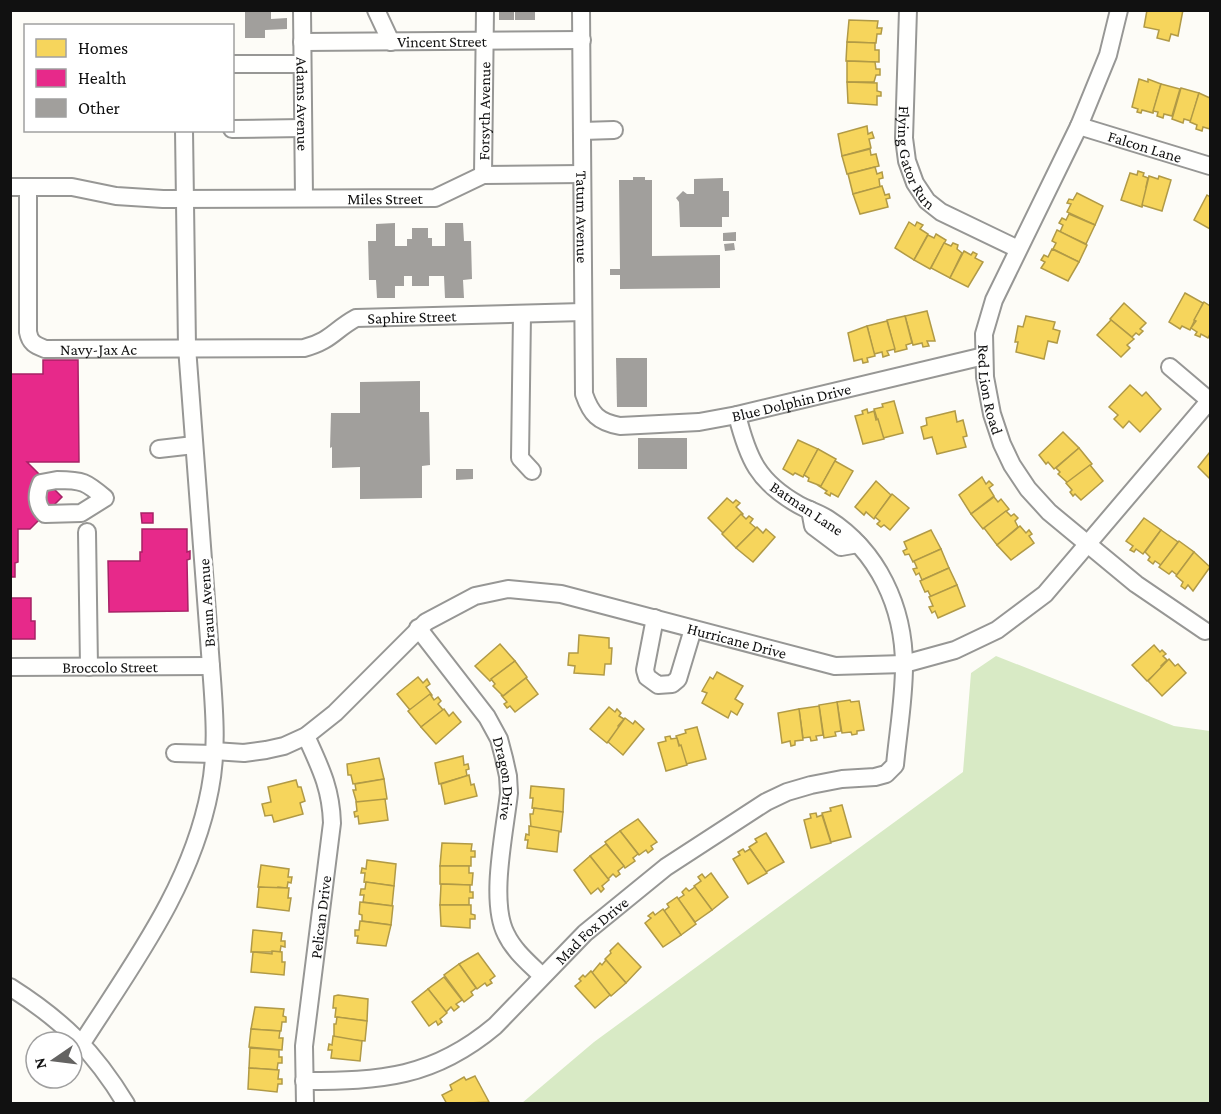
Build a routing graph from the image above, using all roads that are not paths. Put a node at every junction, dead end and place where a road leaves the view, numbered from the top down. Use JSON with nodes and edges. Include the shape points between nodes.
{"nodes":[{"id":1,"x":302,"y":10,"type":"edge"},
{"id":2,"x":376,"y":10,"type":"edge"},
{"id":3,"x":485,"y":10,"type":"edge"},
{"id":4,"x":581,"y":10,"type":"edge"},
{"id":5,"x":908,"y":10,"type":"edge"},
{"id":6,"x":1119,"y":10,"type":"edge"},
{"id":7,"x":582,"y":40,"type":"junction"},
{"id":8,"x":483,"y":41,"type":"junction"},
{"id":9,"x":302,"y":42,"type":"junction"},
{"id":10,"x":391,"y":42,"type":"junction"},
{"id":11,"x":302,"y":63,"type":"junction"},
{"id":12,"x":234,"y":64,"type":"edge"},
{"id":13,"x":1079,"y":126,"type":"junction"},
{"id":14,"x":303,"y":128,"type":"junction"},
{"id":15,"x":234,"y":129,"type":"edge"},
{"id":16,"x":614,"y":130,"type":"dead end"},
{"id":17,"x":582,"y":131,"type":"junction"},
{"id":18,"x":184,"y":132,"type":"edge"},
{"id":19,"x":1210,"y":166,"type":"edge"},
{"id":20,"x":582,"y":174,"type":"junction"},
{"id":21,"x":483,"y":175,"type":"junction"},
{"id":22,"x":10,"y":187,"type":"edge"},
{"id":23,"x":28,"y":187,"type":"junction"},
{"id":24,"x":304,"y":198,"type":"junction"},
{"id":25,"x":184,"y":199,"type":"junction"},
{"id":26,"x":1018,"y":249,"type":"junction"},
{"id":27,"x":583,"y":312,"type":"junction"},
{"id":28,"x":522,"y":314,"type":"junction"},
{"id":29,"x":187,"y":347,"type":"junction"},
{"id":30,"x":212,"y":347,"type":"joint"},
{"id":31,"x":984,"y":356,"type":"junction"},
{"id":32,"x":1170,"y":367,"type":"dead end"},
{"id":33,"x":1210,"y":400,"type":"edge"},
{"id":34,"x":737,"y":415,"type":"junction"},
{"id":35,"x":598,"y":418,"type":"joint"},
{"id":36,"x":194,"y":445,"type":"junction"},
{"id":37,"x":159,"y":449,"type":"dead end"},
{"id":38,"x":532,"y":471,"type":"dead end"},
{"id":39,"x":87,"y":532,"type":"dead end"},
{"id":40,"x":1087,"y":544,"type":"junction"},
{"id":41,"x":655,"y":618,"type":"junction"},
{"id":42,"x":418,"y":628,"type":"junction"},
{"id":43,"x":693,"y":629,"type":"junction"},
{"id":44,"x":1205,"y":632,"type":"dead end"},
{"id":45,"x":904,"y":664,"type":"junction"},
{"id":46,"x":211,"y":666,"type":"junction"},
{"id":47,"x":10,"y":667,"type":"edge"},
{"id":48,"x":89,"y":667,"type":"junction"},
{"id":49,"x":306,"y":736,"type":"junction"},
{"id":50,"x":214,"y":752,"type":"junction"},
{"id":51,"x":175,"y":753,"type":"dead end"},
{"id":52,"x":886,"y":774,"type":"joint"},
{"id":53,"x":542,"y":976,"type":"junction"},
{"id":54,"x":10,"y":987,"type":"edge"},
{"id":55,"x":67,"y":1030,"type":"edge"},
{"id":56,"x":84,"y":1040,"type":"edge"},
{"id":57,"x":84,"y":1045,"type":"edge"},
{"id":58,"x":304,"y":1081,"type":"junction"},
{"id":59,"x":126,"y":1104,"type":"edge"},
{"id":60,"x":305,"y":1104,"type":"edge"}],
"edges":[{"from":1,"to":9,"type":"street","name":"Adams Avenue"},
{"from":2,"to":10,"type":"street"},
{"from":3,"to":8,"type":"street","name":"Forsyth Avenue"},
{"from":4,"to":7,"type":"street","name":"Tatum Avenue"},
{"from":5,"to":26,"type":"street","name":"Flying Gator Run","via":[[904,138],[915,183],[927,201],[941,212]]},
{"from":6,"to":13,"type":"street","name":"Red Lion Road","via":[[1108,55]]},
{"from":7,"to":8,"type":"street","name":"Vincent Street"},
{"from":7,"to":17,"type":"street","name":"Tatum Avenue"},
{"from":8,"to":10,"type":"street","name":"Vincent Street"},
{"from":8,"to":21,"type":"street","name":"Forsyth Avenue"},
{"from":9,"to":10,"type":"street","name":"Vincent Street"},
{"from":9,"to":11,"type":"street","name":"Adams Avenue"},
{"from":11,"to":12,"type":"street"},
{"from":11,"to":14,"type":"street","name":"Adams Avenue"},
{"from":13,"to":19,"type":"street","name":"Falcon Lane"},
{"from":13,"to":26,"type":"street","name":"Red Lion Road"},
{"from":14,"to":15,"type":"street"},
{"from":14,"to":24,"type":"street","name":"Adams Avenue"},
{"from":16,"to":17,"type":"street"},
{"from":17,"to":20,"type":"street","name":"Tatum Avenue"},
{"from":18,"to":25,"type":"street","name":"Braun Avenue"},
{"from":20,"to":21,"type":"street","name":"Miles Street"},
{"from":20,"to":27,"type":"street","name":"Tatum Avenue"},
{"from":21,"to":24,"type":"street","name":"Miles Street","via":[[435,198]]},
{"from":22,"to":23,"type":"street"},
{"from":23,"to":25,"type":"street"},
{"from":23,"to":29,"type":"street","name":"Navy-Jax Ac","via":[[28,315],[30,340],[35,346]]},
{"from":24,"to":25,"type":"street","name":"Miles Street"},
{"from":25,"to":29,"type":"street","name":"Braun Avenue"},
{"from":26,"to":31,"type":"street","name":"Red Lion Road","via":[[994,300],[984,334]]},
{"from":27,"to":28,"type":"street","name":"Saphire Street"},
{"from":27,"to":35,"type":"street","name":"Tatum Avenue","via":[[584,394]]},
{"from":28,"to":30,"type":"street","name":"Saphire Street","via":[[356,318],[319,344],[304,348]]},
{"from":28,"to":38,"type":"street","via":[[520,458]]},
{"from":29,"to":30,"type":"street","name":"Navy-Jax Ac"},
{"from":29,"to":36,"type":"street","name":"Braun Avenue"},
{"from":31,"to":34,"type":"street","name":"Blue Dolphin Drive"},
{"from":31,"to":40,"type":"street","name":"Red Lion Road","via":[[992,414],[1012,465],[1049,512]]},
{"from":32,"to":33,"type":"street"},
{"from":33,"to":40,"type":"street","name":"Hurricane Drive"},
{"from":34,"to":35,"type":"street","name":"Blue Dolphin Drive","via":[[680,424],[620,426]]},
{"from":34,"to":45,"type":"street","name":"Batman Lane","via":[[744,444],[765,480],[780,493],[827,519],[858,544],[878,568],[900,624]]},
{"from":36,"to":37,"type":"street"},
{"from":36,"to":46,"type":"street","name":"Braun Avenue"},
{"from":39,"to":48,"type":"street"},
{"from":40,"to":44,"type":"street","name":"Red Lion Road"},
{"from":40,"to":45,"type":"street","name":"Hurricane Drive","via":[[1044,594],[998,630],[955,650]]},
{"from":41,"to":42,"type":"street","name":"Hurricane Drive","via":[[561,594],[507,589],[475,596]]},
{"from":41,"to":43,"type":"street","name":"Hurricane Drive"},
{"from":41,"to":43,"type":"street","via":[[645,670],[647,677],[658,685],[672,684],[678,679]]},
{"from":42,"to":49,"type":"street","name":"Hurricane Drive","via":[[335,713]]},
{"from":42,"to":53,"type":"street","name":"Dragon Drive","via":[[487,717],[499,739],[509,793],[497,897],[500,920],[516,950]]},
{"from":43,"to":45,"type":"street","name":"Hurricane Drive","via":[[835,666]]},
{"from":45,"to":52,"type":"street","name":"Batman Lane","via":[[895,765]]},
{"from":46,"to":48,"type":"street","name":"Broccolo Street"},
{"from":46,"to":50,"type":"street","name":"Braun Avenue"},
{"from":47,"to":48,"type":"street","name":"Broccolo Street"},
{"from":49,"to":50,"type":"street","name":"Hurricane Drive","via":[[266,750]]},
{"from":49,"to":58,"type":"street","name":"Pelican Drive","via":[[326,782],[332,823],[304,1046]]},
{"from":50,"to":51,"type":"street","name":"Hurricane Drive"},
{"from":50,"to":56,"type":"street","name":"Braun Avenue","via":[[202,827],[182,878]]},
{"from":52,"to":53,"type":"street","name":"Mad Fox Drive","via":[[811,785],[766,802],[649,880],[585,933]]},
{"from":53,"to":58,"type":"street","name":"Mad Fox Drive","via":[[478,1040],[423,1069],[370,1080]]},
{"from":54,"to":55,"type":"street"},
{"from":57,"to":59,"type":"street"},
{"from":58,"to":60,"type":"street","name":"Pelican Drive"}]}
